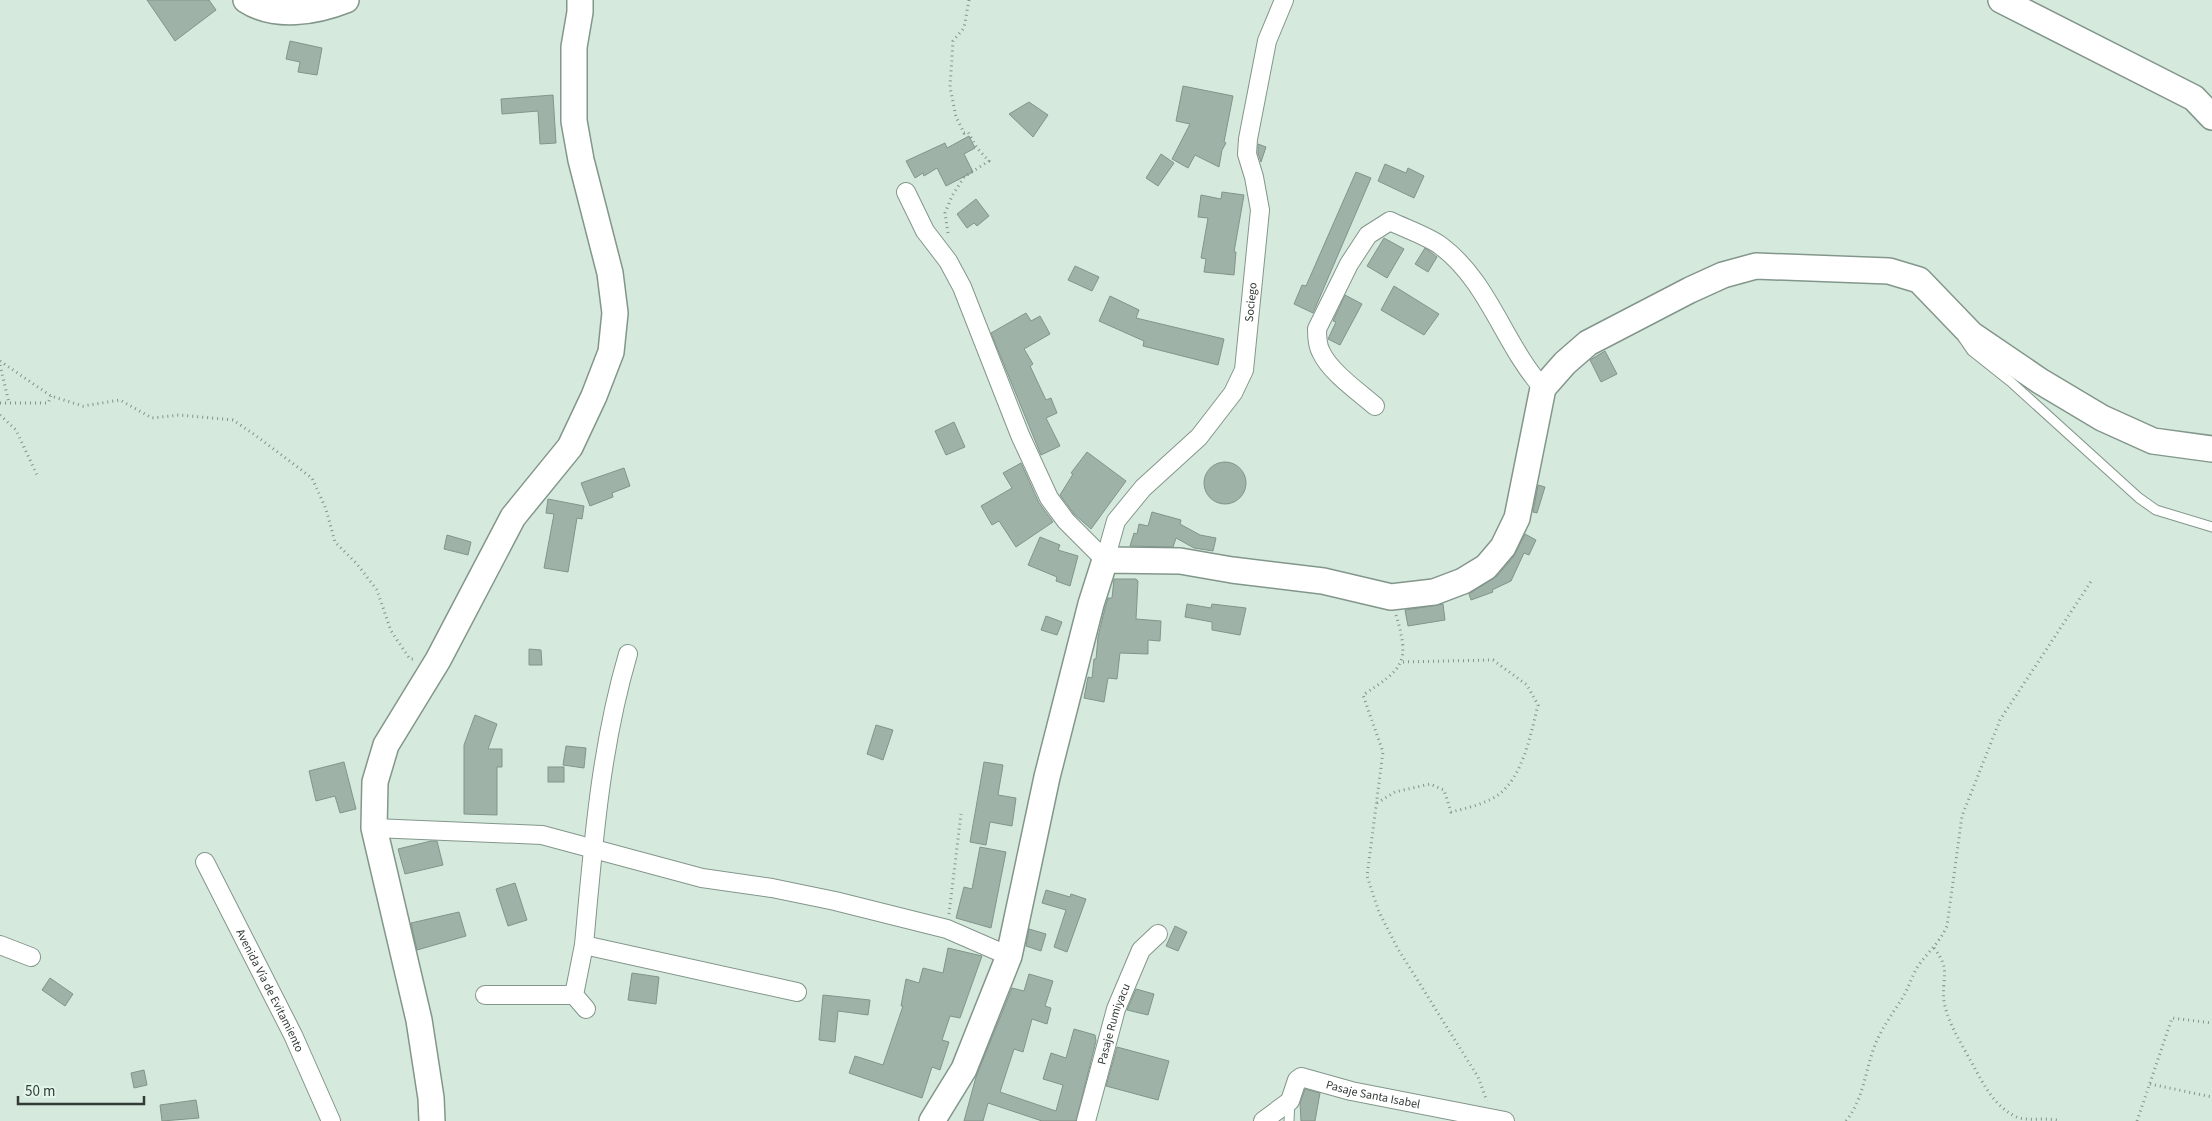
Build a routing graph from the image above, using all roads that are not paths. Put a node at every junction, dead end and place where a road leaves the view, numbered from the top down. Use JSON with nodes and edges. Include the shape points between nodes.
{"nodes":[{"id":1,"x":246,"y":0,"type":"edge"},
{"id":2,"x":346,"y":0,"type":"edge"},
{"id":3,"x":580,"y":0,"type":"edge"},
{"id":4,"x":1284,"y":0,"type":"edge"},
{"id":5,"x":2000,"y":0,"type":"edge"},
{"id":6,"x":2212,"y":117,"type":"edge"},
{"id":7,"x":906,"y":192,"type":"dead end"},
{"id":8,"x":1940,"y":300,"type":"junction"},
{"id":9,"x":1543,"y":388,"type":"junction"},
{"id":10,"x":1375,"y":406,"type":"dead end"},
{"id":11,"x":2212,"y":448,"type":"edge"},
{"id":12,"x":2212,"y":527,"type":"edge"},
{"id":13,"x":1105,"y":560,"type":"junction"},
{"id":14,"x":628,"y":654,"type":"dead end"},
{"id":15,"x":374,"y":828,"type":"junction"},
{"id":16,"x":593,"y":848,"type":"junction"},
{"id":17,"x":205,"y":862,"type":"dead end"},
{"id":18,"x":1158,"y":934,"type":"dead end"},
{"id":19,"x":0,"y":945,"type":"edge"},
{"id":20,"x":584,"y":945,"type":"junction"},
{"id":21,"x":1009,"y":956,"type":"junction"},
{"id":22,"x":31,"y":957,"type":"dead end"},
{"id":23,"x":797,"y":992,"type":"dead end"},
{"id":24,"x":485,"y":995,"type":"dead end"},
{"id":25,"x":1290,"y":1101,"type":"junction"},
{"id":26,"x":1499,"y":1119,"type":"edge"},
{"id":27,"x":331,"y":1121,"type":"edge"},
{"id":28,"x":432,"y":1121,"type":"edge"},
{"id":29,"x":932,"y":1121,"type":"edge"},
{"id":30,"x":1086,"y":1121,"type":"edge"},
{"id":31,"x":1263,"y":1121,"type":"edge"},
{"id":32,"x":1289,"y":1121,"type":"edge"}],
"edges":[{"from":1,"to":2,"type":"main road","via":[[273,11],[305,11]]},
{"from":3,"to":15,"type":"main road","via":[[574,47],[574,121],[610,273],[615,313],[610,352],[570,447],[513,517],[438,660],[386,745],[375,782]]},
{"from":4,"to":13,"type":"street","name":"Sociego","via":[[1267,40],[1248,139],[1247,154],[1260,210],[1244,370],[1233,393],[1199,437],[1144,488],[1116,521]]},
{"from":5,"to":6,"type":"main road","via":[[2194,98]]},
{"from":7,"to":13,"type":"street","via":[[926,231],[962,286],[1020,435],[1049,498],[1066,521]]},
{"from":8,"to":9,"type":"main road","via":[[1919,280],[1889,270],[1756,266],[1723,275],[1588,343]]},
{"from":8,"to":11,"type":"main road","via":[[1971,334],[2102,418],[2153,441]]},
{"from":8,"to":12,"type":"lane","via":[[1972,351],[2011,382],[2138,498],[2156,510]]},
{"from":9,"to":10,"type":"street","via":[[1529,373],[1491,306],[1466,271],[1441,245],[1390,221],[1368,235],[1349,264],[1318,328],[1321,352],[1336,371]]},
{"from":9,"to":13,"type":"main road","via":[[1517,518],[1503,547],[1486,567],[1463,581],[1434,592],[1391,597],[1323,581],[1180,561]]},
{"from":13,"to":21,"type":"main road","via":[[1047,777]]},
{"from":14,"to":16,"type":"street","via":[[607,743]]},
{"from":15,"to":16,"type":"street","via":[[542,835]]},
{"from":15,"to":28,"type":"main road","via":[[418,1020]]},
{"from":16,"to":20,"type":"street"},
{"from":16,"to":21,"type":"street","via":[[702,878],[835,901],[947,929]]},
{"from":17,"to":27,"type":"street","name":"Avenida Vía de Evitamiento","via":[[289,1026]]},
{"from":18,"to":30,"type":"street","name":"Pasaje Rumiyacu","via":[[1141,950],[1116,1009]]},
{"from":19,"to":22,"type":"street"},
{"from":20,"to":23,"type":"street"},
{"from":20,"to":24,"type":"street","via":[[580,1002]]},
{"from":21,"to":29,"type":"main road","via":[[964,1069]]},
{"from":25,"to":26,"type":"street","name":"Pasaje Santa Isabel","via":[[1301,1077],[1351,1091]]},
{"from":25,"to":31,"type":"street"},
{"from":25,"to":32,"type":"lane"}]}
